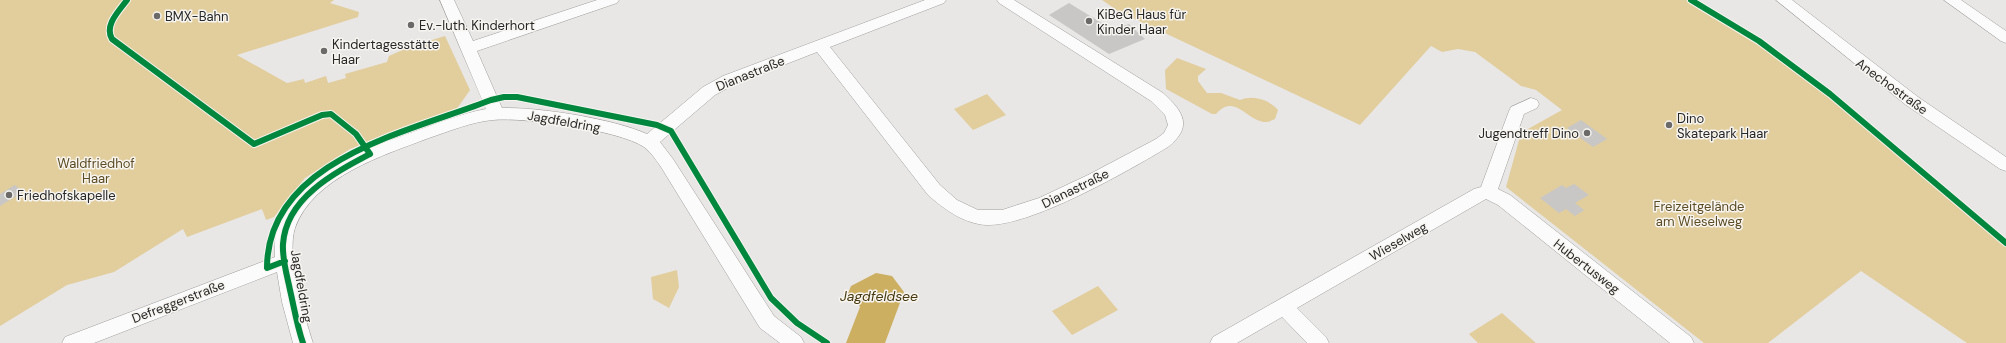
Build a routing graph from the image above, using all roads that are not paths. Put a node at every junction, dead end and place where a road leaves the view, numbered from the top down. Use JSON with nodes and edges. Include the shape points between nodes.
{"nodes":[{"id":1,"x":447,"y":0,"type":"edge"},
{"id":2,"x":612,"y":0,"type":"edge"},
{"id":3,"x":938,"y":0,"type":"edge"},
{"id":4,"x":1004,"y":0,"type":"edge"},
{"id":5,"x":1783,"y":0,"type":"edge"},
{"id":6,"x":1951,"y":0,"type":"edge"},
{"id":7,"x":2006,"y":38,"type":"edge"},
{"id":8,"x":821,"y":46,"type":"junction"},
{"id":9,"x":469,"y":48,"type":"junction"},
{"id":10,"x":1531,"y":104,"type":"dead end"},
{"id":11,"x":494,"y":114,"type":"junction"},
{"id":12,"x":649,"y":142,"type":"junction"},
{"id":13,"x":2006,"y":165,"type":"edge"},
{"id":14,"x":1488,"y":192,"type":"junction"},
{"id":15,"x":285,"y":261,"type":"junction"},
{"id":16,"x":1284,"y":307,"type":"junction"},
{"id":17,"x":104,"y":336,"type":"edge"},
{"id":18,"x":72,"y":343,"type":"edge"},
{"id":19,"x":303,"y":343,"type":"edge"},
{"id":20,"x":794,"y":343,"type":"edge"},
{"id":21,"x":1220,"y":343,"type":"edge"},
{"id":22,"x":1319,"y":343,"type":"edge"},
{"id":23,"x":1684,"y":343,"type":"edge"}],
"edges":[{"from":1,"to":9,"type":"street"},
{"from":2,"to":9,"type":"street"},
{"from":3,"to":8,"type":"street","name":"Dianastraße"},
{"from":4,"to":8,"type":"street","name":"Dianastraße","via":[[1157,96],[1173,114],[1176,124],[1174,133],[1166,142],[1152,150],[1036,207],[1011,215],[988,218],[965,213],[934,190]]},
{"from":5,"to":13,"type":"street","name":"Anechostraße","via":[[1906,97]]},
{"from":6,"to":7,"type":"street"},
{"from":8,"to":12,"type":"street","name":"Dianastraße","via":[[730,80],[709,91]]},
{"from":9,"to":11,"type":"street","via":[[494,107]]},
{"from":10,"to":14,"type":"street","via":[[1518,111]]},
{"from":11,"to":12,"type":"street","name":"Jagdfeldring","via":[[522,113],[584,124],[629,134]]},
{"from":11,"to":15,"type":"street","name":"Jagdfeldring","via":[[466,120],[370,154],[330,175],[304,199],[286,228],[283,243]]},
{"from":12,"to":20,"type":"street","name":"Jagdfeldring","via":[[667,163],[767,322]]},
{"from":14,"to":16,"type":"street","name":"Wieselweg","via":[[1480,194]]},
{"from":14,"to":23,"type":"street","name":"Hubertusweg","via":[[1504,200]]},
{"from":15,"to":17,"type":"street","name":"Defreggerstraße"},
{"from":15,"to":19,"type":"street","name":"Jagdfeldring"},
{"from":16,"to":21,"type":"street","name":"Wieselweg"},
{"from":16,"to":22,"type":"street"},
{"from":17,"to":18,"type":"street","name":"Defreggerstraße"}]}
